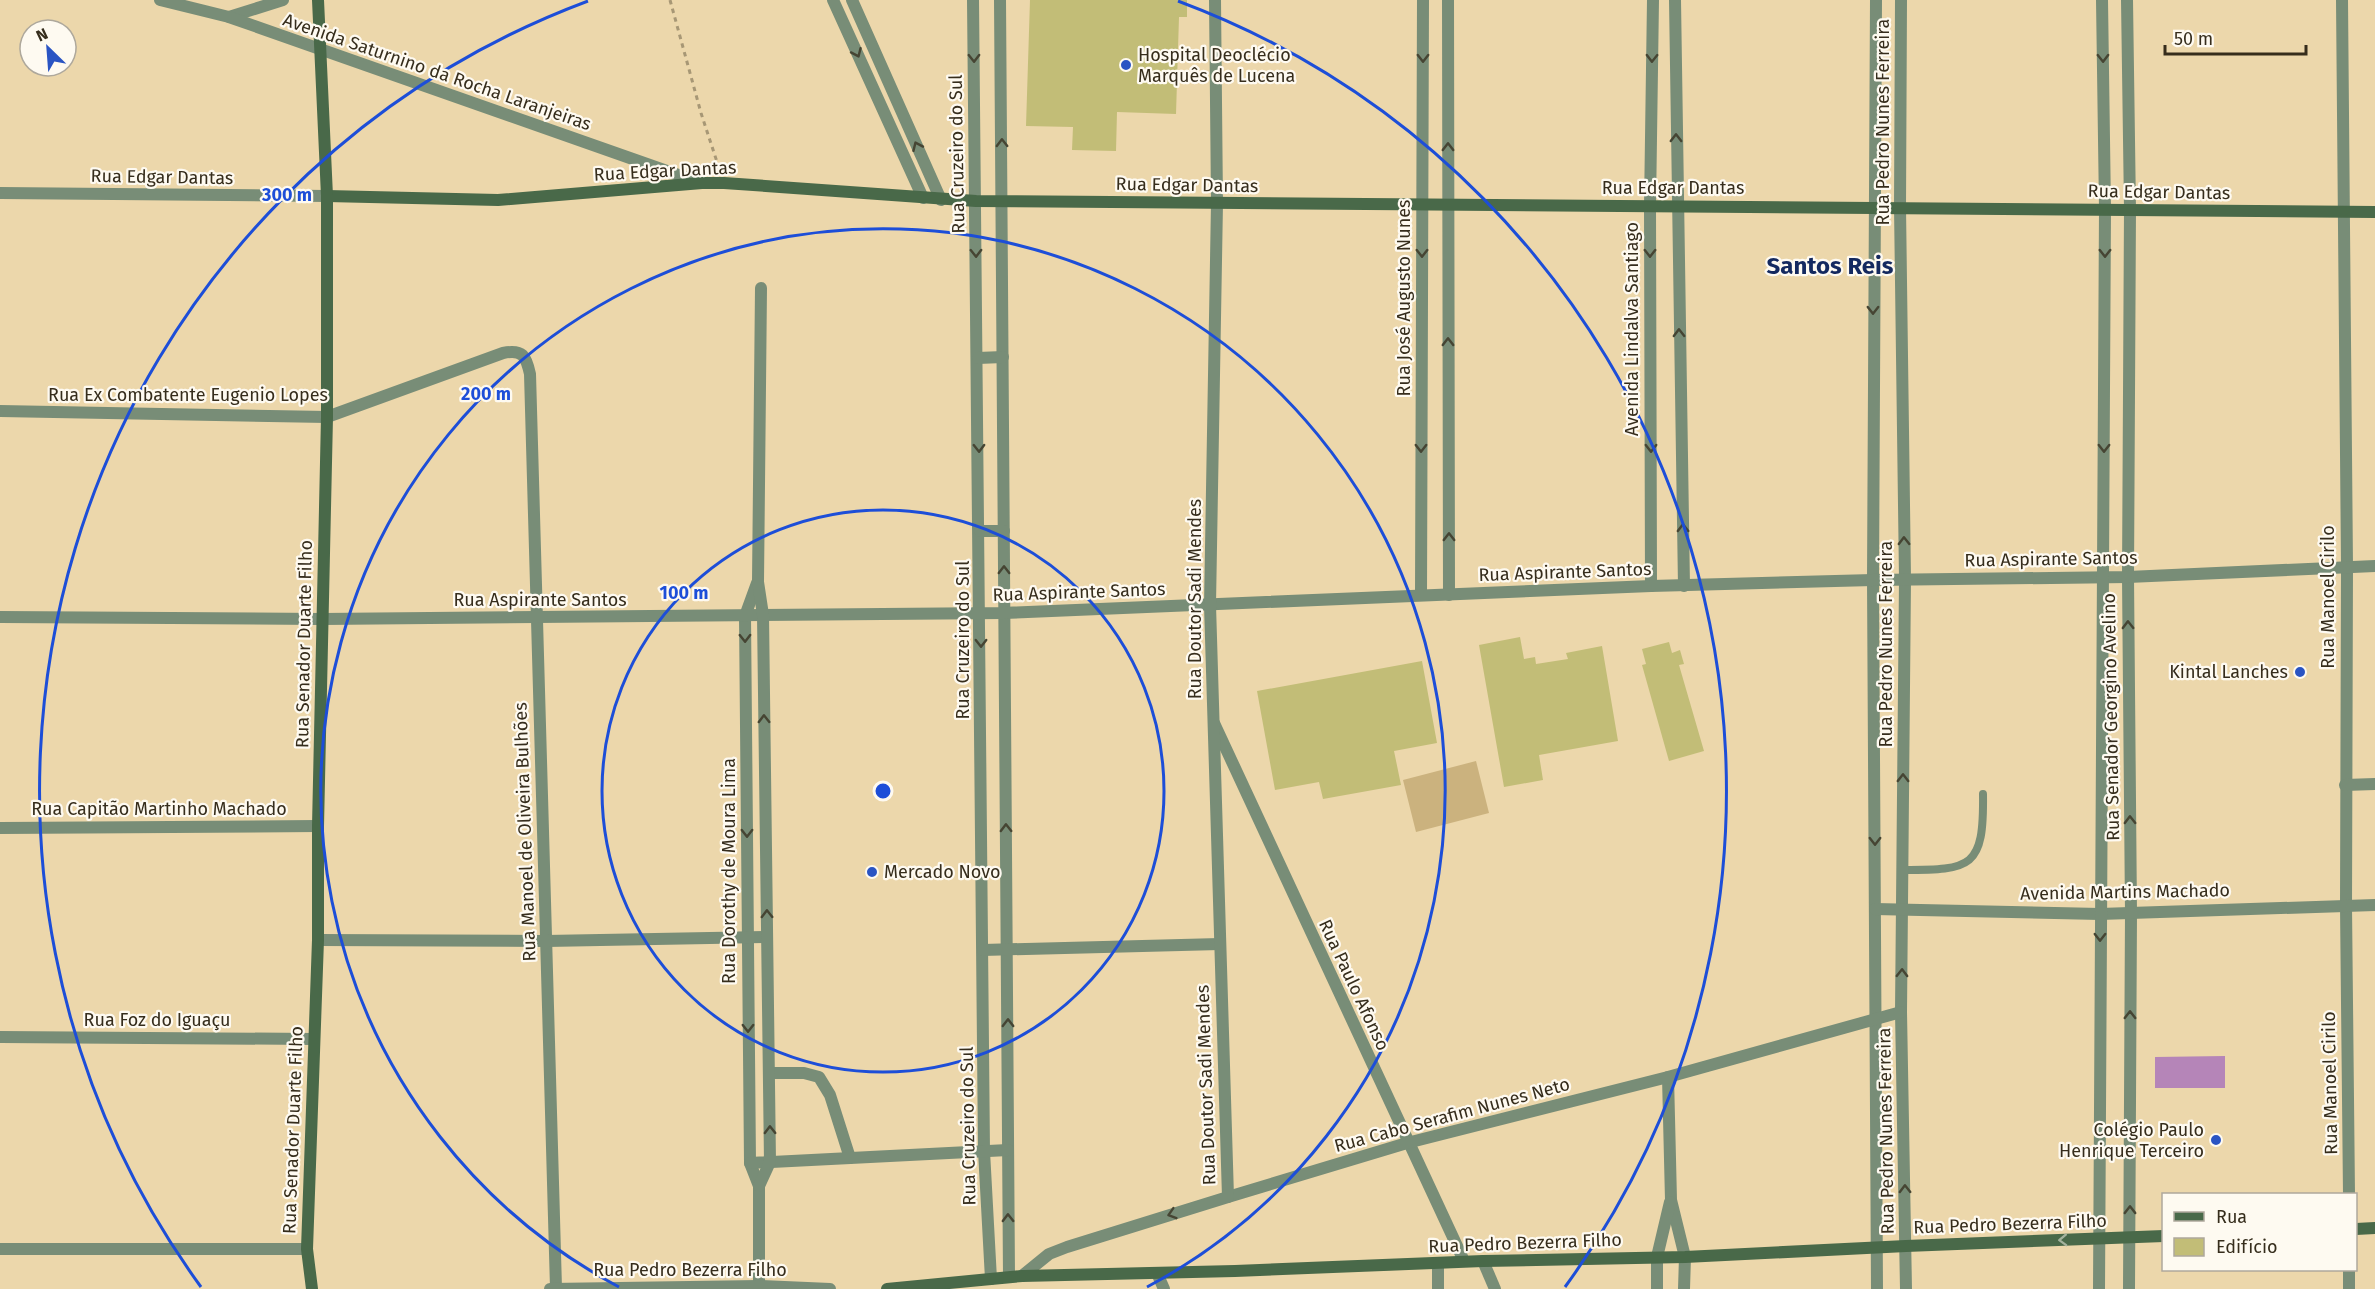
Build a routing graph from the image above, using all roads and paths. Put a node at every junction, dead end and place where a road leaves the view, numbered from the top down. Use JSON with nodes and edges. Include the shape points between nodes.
{"nodes":[{"id":1,"x":160,"y":0,"type":"edge"},
{"id":2,"x":283,"y":0,"type":"edge"},
{"id":3,"x":318,"y":0,"type":"edge"},
{"id":4,"x":670,"y":0,"type":"edge"},
{"id":5,"x":833,"y":0,"type":"edge"},
{"id":6,"x":852,"y":0,"type":"edge"},
{"id":7,"x":973,"y":0,"type":"edge"},
{"id":8,"x":1000,"y":0,"type":"edge"},
{"id":9,"x":1215,"y":0,"type":"edge"},
{"id":10,"x":1423,"y":0,"type":"edge"},
{"id":11,"x":1448,"y":0,"type":"edge"},
{"id":12,"x":1653,"y":0,"type":"edge"},
{"id":13,"x":1675,"y":0,"type":"edge"},
{"id":14,"x":1876,"y":0,"type":"edge"},
{"id":15,"x":1901,"y":0,"type":"edge"},
{"id":16,"x":2102,"y":0,"type":"edge"},
{"id":17,"x":2127,"y":0,"type":"edge"},
{"id":18,"x":2342,"y":0,"type":"edge"},
{"id":19,"x":229,"y":17,"type":"junction"},
{"id":20,"x":321,"y":51,"type":"junction"},
{"id":21,"x":702,"y":183,"type":"junction"},
{"id":22,"x":724,"y":183,"type":"junction"},
{"id":23,"x":0,"y":193,"type":"edge"},
{"id":24,"x":327,"y":196,"type":"junction"},
{"id":25,"x":923,"y":198,"type":"junction"},
{"id":26,"x":941,"y":200,"type":"junction"},
{"id":27,"x":976,"y":201,"type":"junction"},
{"id":28,"x":1002,"y":201,"type":"junction"},
{"id":29,"x":1217,"y":203,"type":"junction"},
{"id":30,"x":1423,"y":204,"type":"junction"},
{"id":31,"x":1448,"y":204,"type":"junction"},
{"id":32,"x":1650,"y":207,"type":"junction"},
{"id":33,"x":1677,"y":207,"type":"junction"},
{"id":34,"x":1874,"y":207,"type":"junction"},
{"id":35,"x":1900,"y":207,"type":"junction"},
{"id":36,"x":2105,"y":209,"type":"junction"},
{"id":37,"x":2130,"y":209,"type":"junction"},
{"id":38,"x":2375,"y":212,"type":"edge"},
{"id":39,"x":2342,"y":213,"type":"junction"},
{"id":40,"x":761,"y":288,"type":"dead end"},
{"id":41,"x":1003,"y":357,"type":"junction"},
{"id":42,"x":978,"y":358,"type":"junction"},
{"id":43,"x":530,"y":374,"type":"joint"},
{"id":44,"x":0,"y":411,"type":"edge"},
{"id":45,"x":327,"y":417,"type":"junction"},
{"id":46,"x":980,"y":531,"type":"junction"},
{"id":47,"x":1004,"y":531,"type":"junction"},
{"id":48,"x":2347,"y":566,"type":"junction"},
{"id":49,"x":2375,"y":566,"type":"edge"},
{"id":50,"x":2104,"y":577,"type":"junction"},
{"id":51,"x":2127,"y":577,"type":"junction"},
{"id":52,"x":1905,"y":579,"type":"junction"},
{"id":53,"x":1873,"y":580,"type":"junction"},
{"id":54,"x":758,"y":582,"type":"junction"},
{"id":55,"x":1651,"y":586,"type":"junction"},
{"id":56,"x":1684,"y":586,"type":"junction"},
{"id":57,"x":1421,"y":595,"type":"junction"},
{"id":58,"x":1449,"y":595,"type":"junction"},
{"id":59,"x":1210,"y":605,"type":"junction"},
{"id":60,"x":980,"y":613,"type":"junction"},
{"id":61,"x":1003,"y":613,"type":"junction"},
{"id":62,"x":763,"y":615,"type":"junction"},
{"id":63,"x":745,"y":616,"type":"junction"},
{"id":64,"x":0,"y":617,"type":"edge"},
{"id":65,"x":537,"y":618,"type":"junction"},
{"id":66,"x":322,"y":619,"type":"junction"},
{"id":67,"x":1214,"y":723,"type":"junction"},
{"id":68,"x":2375,"y":784,"type":"edge"},
{"id":69,"x":2345,"y":785,"type":"junction"},
{"id":70,"x":1983,"y":794,"type":"dead end"},
{"id":71,"x":318,"y":826,"type":"junction"},
{"id":72,"x":0,"y":828,"type":"edge"},
{"id":73,"x":1903,"y":870,"type":"junction"},
{"id":74,"x":2375,"y":905,"type":"edge"},
{"id":75,"x":2346,"y":906,"type":"junction"},
{"id":76,"x":1875,"y":909,"type":"junction"},
{"id":77,"x":1902,"y":909,"type":"junction"},
{"id":78,"x":2131,"y":913,"type":"junction"},
{"id":79,"x":2100,"y":914,"type":"junction"},
{"id":80,"x":748,"y":937,"type":"junction"},
{"id":81,"x":767,"y":937,"type":"junction"},
{"id":82,"x":318,"y":940,"type":"junction"},
{"id":83,"x":546,"y":941,"type":"junction"},
{"id":84,"x":1220,"y":944,"type":"junction"},
{"id":85,"x":983,"y":950,"type":"junction"},
{"id":86,"x":1008,"y":951,"type":"junction"},
{"id":87,"x":1901,"y":1012,"type":"junction"},
{"id":88,"x":1877,"y":1017,"type":"junction"},
{"id":89,"x":0,"y":1037,"type":"edge"},
{"id":90,"x":313,"y":1039,"type":"junction"},
{"id":91,"x":769,"y":1072,"type":"junction"},
{"id":92,"x":1668,"y":1077,"type":"junction"},
{"id":93,"x":1407,"y":1143,"type":"junction"},
{"id":94,"x":1008,"y":1150,"type":"junction"},
{"id":95,"x":984,"y":1151,"type":"junction"},
{"id":96,"x":849,"y":1158,"type":"junction"},
{"id":97,"x":770,"y":1162,"type":"junction"},
{"id":98,"x":750,"y":1163,"type":"junction"},
{"id":99,"x":759,"y":1186,"type":"junction"},
{"id":100,"x":2349,"y":1193,"type":"edge"},
{"id":101,"x":1228,"y":1197,"type":"junction"},
{"id":102,"x":1671,"y":1200,"type":"junction"},
{"id":103,"x":2375,"y":1228,"type":"edge"},
{"id":104,"x":2357,"y":1229,"type":"edge"},
{"id":105,"x":2162,"y":1236,"type":"edge"},
{"id":106,"x":2130,"y":1238,"type":"junction"},
{"id":107,"x":2100,"y":1239,"type":"junction"},
{"id":108,"x":1906,"y":1246,"type":"junction"},
{"id":109,"x":1877,"y":1247,"type":"junction"},
{"id":110,"x":0,"y":1249,"type":"edge"},
{"id":111,"x":307,"y":1249,"type":"junction"},
{"id":112,"x":1657,"y":1257,"type":"junction"},
{"id":113,"x":1685,"y":1257,"type":"junction"},
{"id":114,"x":1483,"y":1261,"type":"junction"},
{"id":115,"x":1464,"y":1262,"type":"junction"},
{"id":116,"x":1438,"y":1263,"type":"junction"},
{"id":117,"x":2349,"y":1271,"type":"edge"},
{"id":118,"x":1156,"y":1273,"type":"junction"},
{"id":119,"x":1004,"y":1280,"type":"edge"},
{"id":120,"x":556,"y":1288,"type":"edge"},
{"id":121,"x":759,"y":1288,"type":"edge"},
{"id":122,"x":312,"y":1289,"type":"edge"},
{"id":123,"x":550,"y":1289,"type":"edge"},
{"id":124,"x":830,"y":1289,"type":"edge"},
{"id":125,"x":887,"y":1289,"type":"edge"},
{"id":126,"x":1164,"y":1289,"type":"edge"},
{"id":127,"x":1438,"y":1289,"type":"edge"},
{"id":128,"x":1495,"y":1289,"type":"edge"},
{"id":129,"x":1657,"y":1289,"type":"edge"},
{"id":130,"x":1684,"y":1289,"type":"edge"},
{"id":131,"x":1877,"y":1289,"type":"edge"},
{"id":132,"x":1906,"y":1289,"type":"edge"},
{"id":133,"x":2099,"y":1289,"type":"edge"},
{"id":134,"x":2129,"y":1289,"type":"edge"},
{"id":135,"x":2349,"y":1289,"type":"edge"}],
"edges":[{"from":1,"to":19,"type":"street","name":"Avenida Saturnino da Rocha Laranjeiras"},
{"from":2,"to":19,"type":"street"},
{"from":3,"to":20,"type":"main road","name":"Rua Senador Duarte Filho"},
{"from":4,"to":22,"type":"path","via":[[700,113]]},
{"from":5,"to":25,"type":"street","one_way":true},
{"from":26,"to":6,"type":"street","one_way":true},
{"from":7,"to":27,"type":"street","name":"Rua Cruzeiro do Sul","one_way":true},
{"from":28,"to":8,"type":"street","one_way":true},
{"from":9,"to":29,"type":"street","name":"Rua Doutor Sadi Mendes"},
{"from":10,"to":30,"type":"street","name":"Rua José Augusto Nunes","one_way":true},
{"from":31,"to":11,"type":"street","one_way":true},
{"from":12,"to":32,"type":"street","name":"Avenida Lindalva Santiago","one_way":true},
{"from":33,"to":13,"type":"street","one_way":true},
{"from":14,"to":34,"type":"street","name":"Rua Pedro Nunes Ferreira"},
{"from":15,"to":35,"type":"street","name":"Rua Pedro Nunes Ferreira"},
{"from":16,"to":36,"type":"street","name":"Rua Senador Georgino Avelino","one_way":true},
{"from":17,"to":37,"type":"street","name":"Rua Senador Georgino Avelino"},
{"from":18,"to":39,"type":"street","name":"Rua Manoel Cirilo"},
{"from":19,"to":20,"type":"street","name":"Avenida Saturnino da Rocha Laranjeiras"},
{"from":20,"to":21,"type":"street","name":"Avenida Saturnino da Rocha Laranjeiras"},
{"from":20,"to":24,"type":"main road","name":"Rua Senador Duarte Filho"},
{"from":21,"to":22,"type":"main road","name":"Rua Edgar Dantas"},
{"from":21,"to":24,"type":"main road","name":"Rua Edgar Dantas","via":[[498,200]]},
{"from":22,"to":25,"type":"main road","name":"Rua Edgar Dantas"},
{"from":23,"to":24,"type":"street","name":"Rua Edgar Dantas"},
{"from":24,"to":45,"type":"main road","name":"Rua Senador Duarte Filho"},
{"from":25,"to":26,"type":"main road","name":"Rua Edgar Dantas"},
{"from":26,"to":27,"type":"main road","name":"Rua Edgar Dantas"},
{"from":27,"to":28,"type":"main road","name":"Rua Edgar Dantas"},
{"from":27,"to":42,"type":"street","name":"Rua Cruzeiro do Sul","one_way":true},
{"from":28,"to":29,"type":"main road","name":"Rua Edgar Dantas"},
{"from":28,"to":41,"type":"street"},
{"from":29,"to":30,"type":"main road","name":"Rua Edgar Dantas"},
{"from":29,"to":59,"type":"street","name":"Rua Doutor Sadi Mendes"},
{"from":30,"to":31,"type":"main road","name":"Rua Edgar Dantas"},
{"from":30,"to":57,"type":"street","name":"Rua José Augusto Nunes","one_way":true},
{"from":31,"to":32,"type":"main road","name":"Rua Edgar Dantas"},
{"from":58,"to":31,"type":"street","one_way":true},
{"from":32,"to":33,"type":"main road","name":"Rua Edgar Dantas"},
{"from":32,"to":55,"type":"street","name":"Avenida Lindalva Santiago","one_way":true},
{"from":33,"to":34,"type":"main road","name":"Rua Edgar Dantas"},
{"from":56,"to":33,"type":"street","one_way":true},
{"from":34,"to":35,"type":"main road","name":"Rua Edgar Dantas"},
{"from":34,"to":53,"type":"street","name":"Rua Pedro Nunes Ferreira","one_way":true},
{"from":35,"to":36,"type":"main road","name":"Rua Edgar Dantas"},
{"from":52,"to":35,"type":"street","name":"Rua Pedro Nunes Ferreira","one_way":true},
{"from":36,"to":37,"type":"main road","name":"Rua Edgar Dantas"},
{"from":36,"to":50,"type":"street","name":"Rua Senador Georgino Avelino","one_way":true},
{"from":37,"to":39,"type":"main road","name":"Rua Edgar Dantas"},
{"from":37,"to":51,"type":"street","name":"Rua Senador Georgino Avelino"},
{"from":38,"to":39,"type":"main road","name":"Rua Edgar Dantas"},
{"from":39,"to":48,"type":"street","name":"Rua Manoel Cirilo"},
{"from":40,"to":54,"type":"street","name":"Rua Dorothy de Moura Lima"},
{"from":41,"to":42,"type":"street"},
{"from":41,"to":47,"type":"street"},
{"from":42,"to":46,"type":"street","name":"Rua Cruzeiro do Sul","one_way":true},
{"from":43,"to":45,"type":"street","name":"Rua Ex Combatente Eugenio Lopes","via":[[527,361],[515,351]]},
{"from":43,"to":65,"type":"street","name":"Rua Manoel de Oliveira Bulhões"},
{"from":44,"to":45,"type":"street","name":"Rua Ex Combatente Eugenio Lopes"},
{"from":45,"to":66,"type":"main road","name":"Rua Senador Duarte Filho"},
{"from":46,"to":47,"type":"street"},
{"from":46,"to":60,"type":"street","name":"Rua Cruzeiro do Sul"},
{"from":61,"to":47,"type":"street","one_way":true},
{"from":48,"to":49,"type":"street","name":"Rua Aspirante Santos"},
{"from":48,"to":51,"type":"street","name":"Rua Aspirante Santos"},
{"from":48,"to":69,"type":"street","name":"Rua Manoel Cirilo"},
{"from":50,"to":51,"type":"street","name":"Rua Aspirante Santos"},
{"from":50,"to":52,"type":"street","name":"Rua Aspirante Santos"},
{"from":50,"to":79,"type":"street","name":"Rua Senador Georgino Avelino"},
{"from":78,"to":51,"type":"street","name":"Rua Senador Georgino Avelino","one_way":true},
{"from":52,"to":53,"type":"street","name":"Rua Aspirante Santos"},
{"from":73,"to":52,"type":"street","name":"Rua Pedro Nunes Ferreira","one_way":true},
{"from":53,"to":56,"type":"street","name":"Rua Aspirante Santos"},
{"from":53,"to":76,"type":"street","name":"Rua Pedro Nunes Ferreira","one_way":true},
{"from":54,"to":62,"type":"street","name":"Rua Dorothy de Moura Lima"},
{"from":54,"to":63,"type":"street","name":"Rua Dorothy de Moura Lima"},
{"from":55,"to":56,"type":"street","name":"Rua Aspirante Santos"},
{"from":55,"to":58,"type":"street","name":"Rua Aspirante Santos"},
{"from":57,"to":58,"type":"street","name":"Rua Aspirante Santos"},
{"from":57,"to":59,"type":"street","name":"Rua Aspirante Santos"},
{"from":59,"to":61,"type":"street","name":"Rua Aspirante Santos"},
{"from":59,"to":67,"type":"street","name":"Rua Doutor Sadi Mendes"},
{"from":60,"to":61,"type":"street","name":"Rua Aspirante Santos"},
{"from":60,"to":62,"type":"street","name":"Rua Aspirante Santos"},
{"from":60,"to":85,"type":"street","name":"Rua Cruzeiro do Sul","one_way":true},
{"from":86,"to":61,"type":"street","one_way":true},
{"from":62,"to":63,"type":"street","name":"Rua Aspirante Santos"},
{"from":81,"to":62,"type":"street","name":"Rua Dorothy de Moura Lima","one_way":true},
{"from":63,"to":65,"type":"street","name":"Rua Aspirante Santos"},
{"from":63,"to":80,"type":"street","name":"Rua Dorothy de Moura Lima","one_way":true},
{"from":64,"to":66,"type":"street","name":"Rua Aspirante Santos"},
{"from":65,"to":66,"type":"street","name":"Rua Aspirante Santos"},
{"from":65,"to":83,"type":"street","name":"Rua Manoel de Oliveira Bulhões"},
{"from":66,"to":71,"type":"main road","name":"Rua Senador Duarte Filho"},
{"from":67,"to":84,"type":"street","name":"Rua Doutor Sadi Mendes"},
{"from":67,"to":93,"type":"street","name":"Rua Paulo Afonso"},
{"from":68,"to":69,"type":"street"},
{"from":69,"to":75,"type":"street","name":"Rua Manoel Cirilo"},
{"from":70,"to":73,"type":"lane","via":[[1984,827],[1969,860],[1948,870]]},
{"from":71,"to":72,"type":"street","name":"Rua Capitão Martinho Machado"},
{"from":71,"to":82,"type":"main road","name":"Rua Senador Duarte Filho"},
{"from":73,"to":77,"type":"street","name":"Rua Pedro Nunes Ferreira"},
{"from":74,"to":75,"type":"street","name":"Avenida Martins Machado"},
{"from":75,"to":78,"type":"street","name":"Avenida Martins Machado"},
{"from":75,"to":100,"type":"street","name":"Rua Manoel Cirilo"},
{"from":76,"to":77,"type":"street","name":"Avenida Martins Machado"},
{"from":76,"to":88,"type":"street","name":"Rua Pedro Nunes Ferreira"},
{"from":77,"to":79,"type":"street","name":"Avenida Martins Machado"},
{"from":87,"to":77,"type":"street","name":"Rua Pedro Nunes Ferreira","one_way":true},
{"from":78,"to":79,"type":"street","name":"Avenida Martins Machado"},
{"from":106,"to":78,"type":"street","name":"Rua Senador Georgino Avelino","one_way":true},
{"from":79,"to":107,"type":"street","name":"Rua Senador Georgino Avelino","one_way":true},
{"from":80,"to":81,"type":"street"},
{"from":80,"to":83,"type":"street"},
{"from":80,"to":98,"type":"street","name":"Rua Dorothy de Moura Lima","one_way":true},
{"from":81,"to":91,"type":"street","name":"Rua Dorothy de Moura Lima"},
{"from":82,"to":83,"type":"street"},
{"from":82,"to":90,"type":"main road","name":"Rua Senador Duarte Filho"},
{"from":83,"to":120,"type":"street","name":"Rua Manoel de Oliveira Bulhões"},
{"from":84,"to":86,"type":"street"},
{"from":84,"to":101,"type":"street","name":"Rua Doutor Sadi Mendes"},
{"from":85,"to":86,"type":"street"},
{"from":85,"to":95,"type":"street","name":"Rua Cruzeiro do Sul"},
{"from":94,"to":86,"type":"street","one_way":true},
{"from":87,"to":88,"type":"street","name":"Rua Cabo Serafim Nunes Neto"},
{"from":108,"to":87,"type":"street","name":"Rua Pedro Nunes Ferreira","one_way":true},
{"from":88,"to":92,"type":"street","name":"Rua Cabo Serafim Nunes Neto"},
{"from":88,"to":109,"type":"street","name":"Rua Pedro Nunes Ferreira"},
{"from":89,"to":90,"type":"street","name":"Rua Foz do Iguaçu"},
{"from":90,"to":111,"type":"main road","name":"Rua Senador Duarte Filho"},
{"from":91,"to":96,"type":"street","via":[[804,1072],[819,1077],[830,1095]]},
{"from":97,"to":91,"type":"street","name":"Rua Dorothy de Moura Lima","one_way":true},
{"from":92,"to":93,"type":"street","name":"Rua Cabo Serafim Nunes Neto"},
{"from":92,"to":102,"type":"street"},
{"from":93,"to":101,"type":"street","name":"Rua Cabo Serafim Nunes Neto"},
{"from":93,"to":115,"type":"street","name":"Rua Paulo Afonso"},
{"from":94,"to":95,"type":"street"},
{"from":119,"to":94,"type":"street","one_way":true},
{"from":95,"to":96,"type":"street"},
{"from":95,"to":119,"type":"street","name":"Rua Cruzeiro do Sul"},
{"from":96,"to":97,"type":"street"},
{"from":97,"to":98,"type":"street"},
{"from":97,"to":99,"type":"street","name":"Rua Dorothy de Moura Lima"},
{"from":98,"to":99,"type":"street","name":"Rua Dorothy de Moura Lima"},
{"from":99,"to":121,"type":"street","name":"Rua Dorothy de Moura Lima"},
{"from":101,"to":119,"type":"street","name":"Rua Cabo Serafim Nunes Neto","one_way":true,"via":[[1067,1247]]},
{"from":102,"to":112,"type":"street"},
{"from":102,"to":113,"type":"street"},
{"from":103,"to":104,"type":"main road"},
{"from":105,"to":106,"type":"main road","name":"Rua Pedro Bezerra Filho"},
{"from":106,"to":107,"type":"main road","name":"Rua Pedro Bezerra Filho"},
{"from":106,"to":134,"type":"street","name":"Rua Senador Georgino Avelino"},
{"from":107,"to":108,"type":"main road","name":"Rua Pedro Bezerra Filho","one_way":true},
{"from":107,"to":133,"type":"street","name":"Rua Senador Georgino Avelino"},
{"from":108,"to":109,"type":"main road","name":"Rua Pedro Bezerra Filho"},
{"from":108,"to":132,"type":"street","name":"Rua Pedro Nunes Ferreira"},
{"from":109,"to":113,"type":"main road","name":"Rua Pedro Bezerra Filho"},
{"from":109,"to":131,"type":"street","name":"Rua Pedro Nunes Ferreira"},
{"from":110,"to":111,"type":"street"},
{"from":111,"to":122,"type":"main road","name":"Rua Senador Duarte Filho"},
{"from":112,"to":113,"type":"main road","name":"Rua Pedro Bezerra Filho"},
{"from":112,"to":114,"type":"main road","name":"Rua Pedro Bezerra Filho"},
{"from":112,"to":129,"type":"street"},
{"from":113,"to":130,"type":"street"},
{"from":114,"to":115,"type":"main road","name":"Rua Pedro Bezerra Filho"},
{"from":114,"to":128,"type":"street"},
{"from":115,"to":116,"type":"main road","name":"Rua Pedro Bezerra Filho"},
{"from":116,"to":118,"type":"main road","name":"Rua Pedro Bezerra Filho"},
{"from":116,"to":127,"type":"street"},
{"from":117,"to":135,"type":"street"},
{"from":118,"to":119,"type":"main road","name":"Rua Pedro Bezerra Filho"},
{"from":118,"to":126,"type":"street"},
{"from":119,"to":125,"type":"main road","name":"Rua Pedro Bezerra Filho"},
{"from":120,"to":121,"type":"street","name":"Rua Pedro Bezerra Filho"},
{"from":120,"to":123,"type":"street","name":"Rua Pedro Bezerra Filho"},
{"from":121,"to":124,"type":"street","name":"Rua Pedro Bezerra Filho"}]}
